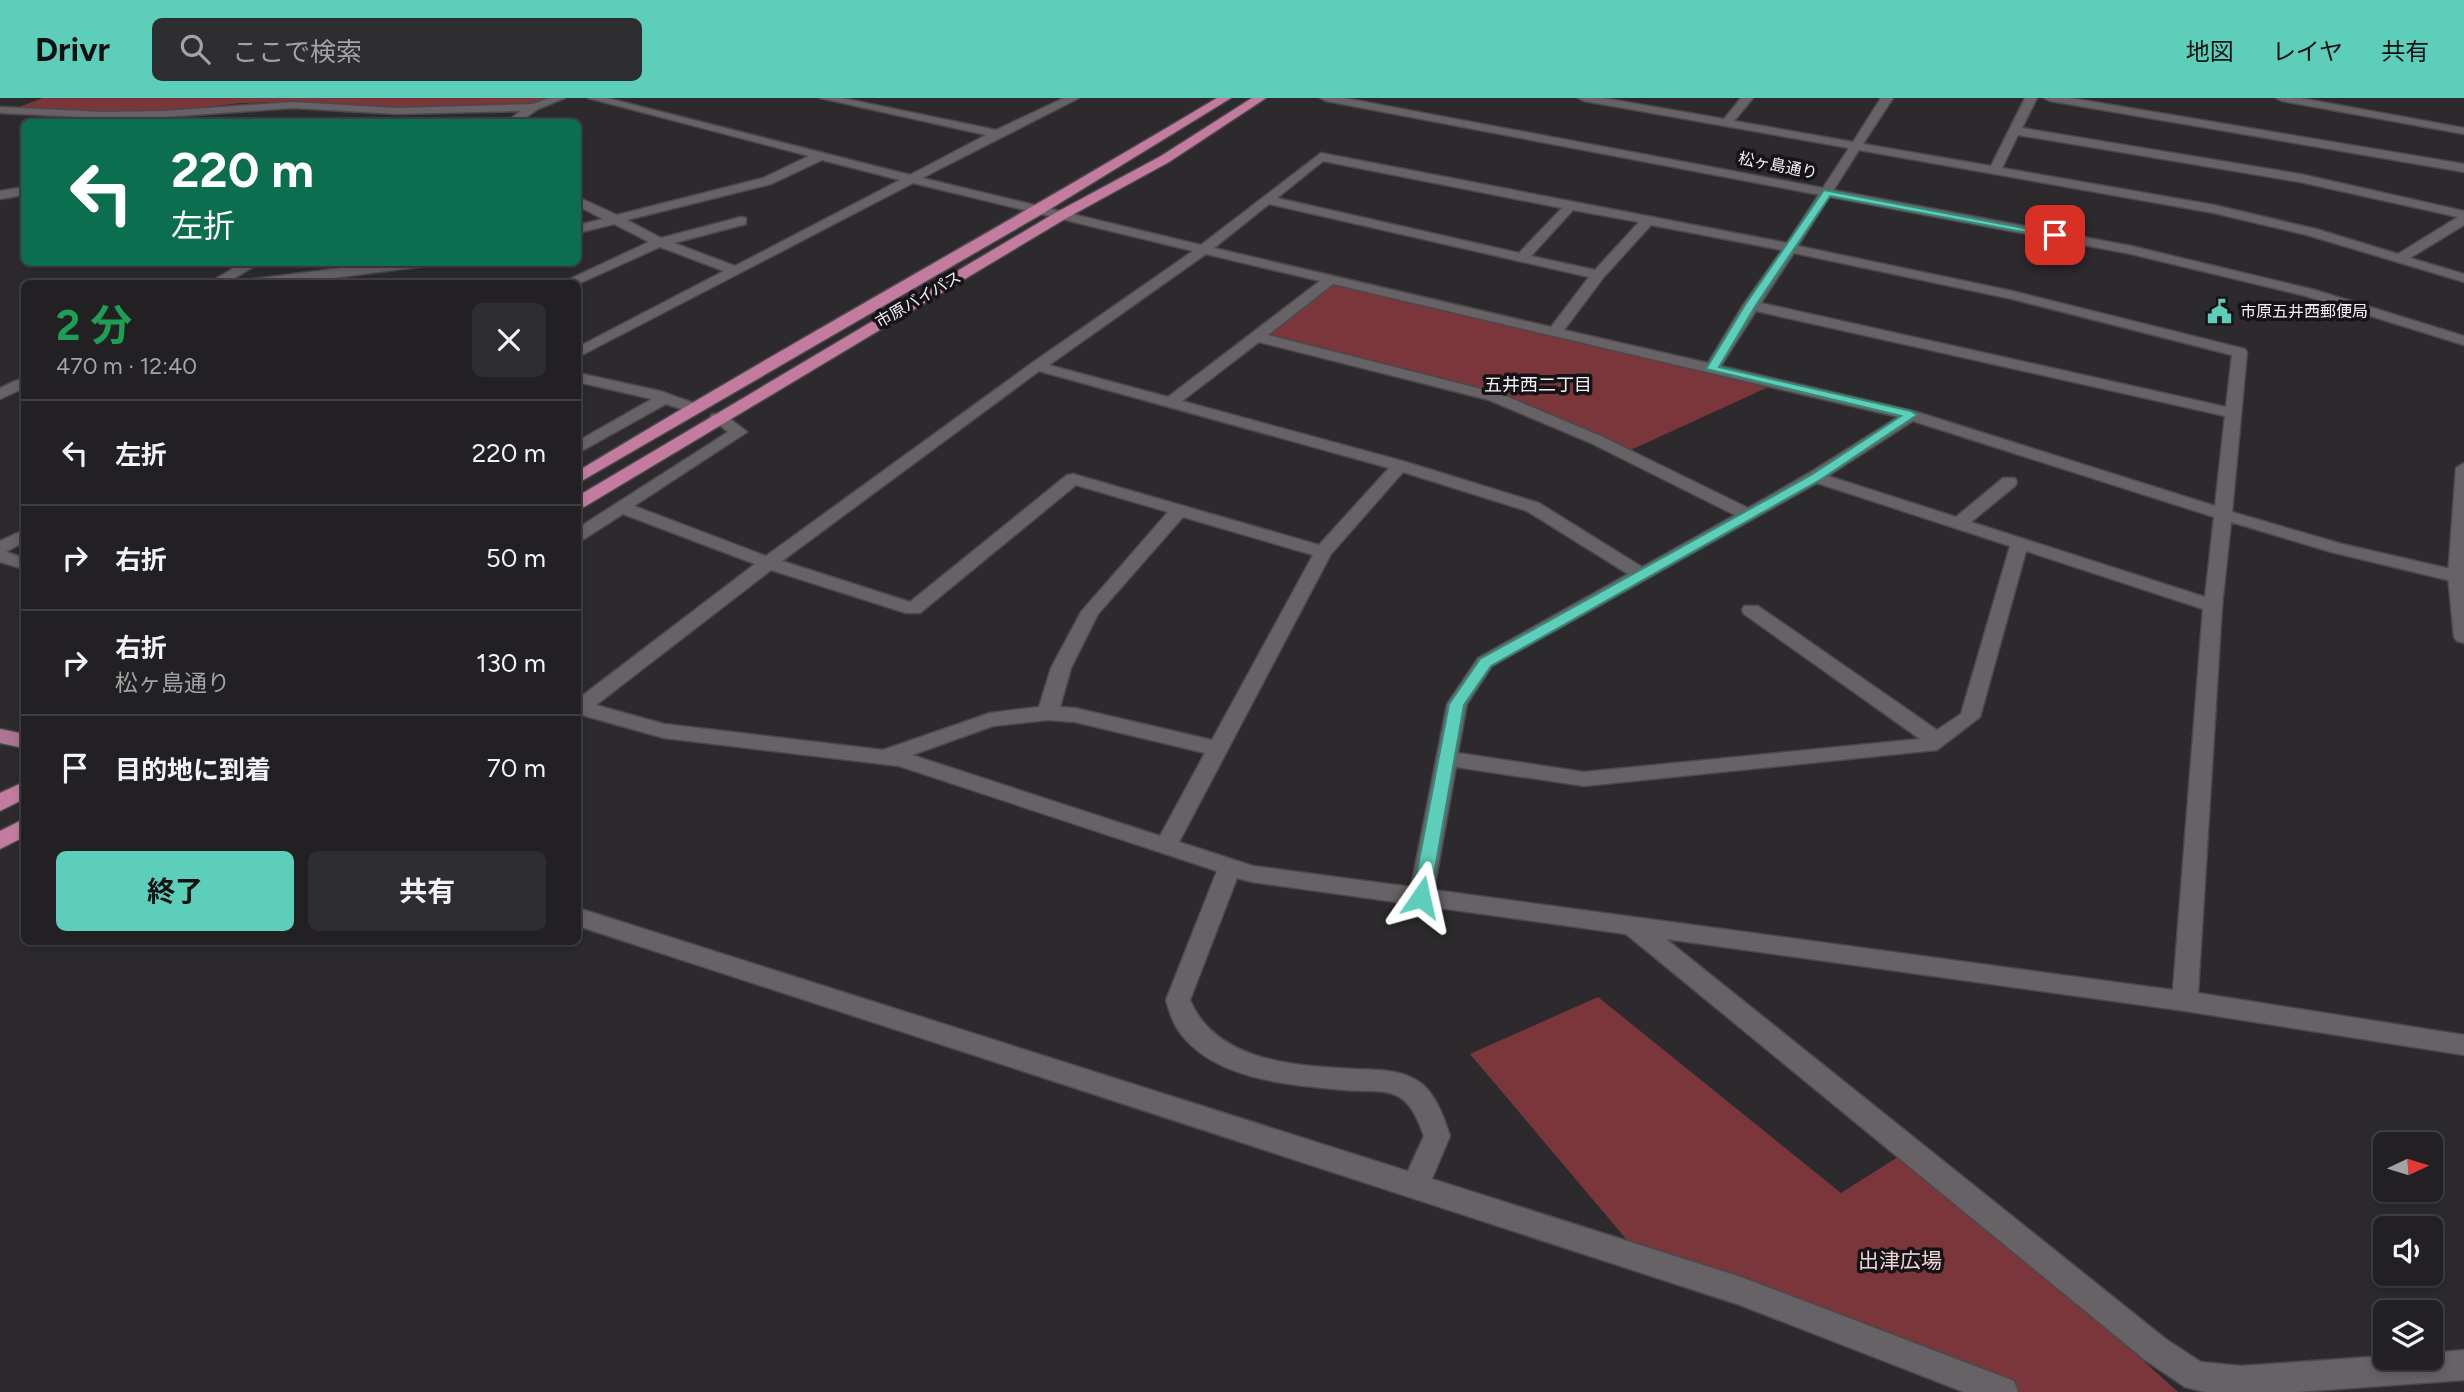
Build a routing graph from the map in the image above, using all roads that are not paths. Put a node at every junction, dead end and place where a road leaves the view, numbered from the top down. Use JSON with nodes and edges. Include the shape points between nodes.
{"nodes":[{"id":1,"x":33,"y":98,"type":"edge"},
{"id":2,"x":559,"y":98,"type":"edge"},
{"id":3,"x":594,"y":98,"type":"edge"},
{"id":4,"x":826,"y":98,"type":"edge"},
{"id":5,"x":1038,"y":98,"type":"edge"},
{"id":6,"x":1225,"y":98,"type":"edge"},
{"id":7,"x":1260,"y":98,"type":"edge"},
{"id":8,"x":1326,"y":98,"type":"edge"},
{"id":9,"x":1584,"y":98,"type":"edge"},
{"id":10,"x":1747,"y":98,"type":"edge"},
{"id":11,"x":1887,"y":98,"type":"edge"},
{"id":12,"x":2031,"y":98,"type":"edge"},
{"id":13,"x":2050,"y":98,"type":"edge"},
{"id":14,"x":2282,"y":98,"type":"edge"},
{"id":15,"x":1068,"y":101,"type":"edge"},
{"id":16,"x":534,"y":107,"type":"junction"},
{"id":17,"x":0,"y":109,"type":"edge"},
{"id":18,"x":516,"y":119,"type":"edge"},
{"id":19,"x":1726,"y":124,"type":"junction"},
{"id":20,"x":2017,"y":131,"type":"junction"},
{"id":21,"x":2464,"y":131,"type":"edge"},
{"id":22,"x":997,"y":134,"type":"junction"},
{"id":23,"x":1854,"y":145,"type":"junction"},
{"id":24,"x":822,"y":155,"type":"junction"},
{"id":25,"x":2464,"y":168,"type":"edge"},
{"id":26,"x":1996,"y":170,"type":"junction"},
{"id":27,"x":916,"y":178,"type":"junction"},
{"id":28,"x":21,"y":192,"type":"edge"},
{"id":29,"x":1827,"y":192,"type":"junction"},
{"id":30,"x":0,"y":195,"type":"edge"},
{"id":31,"x":1268,"y":200,"type":"junction"},
{"id":32,"x":581,"y":202,"type":"edge"},
{"id":33,"x":1569,"y":207,"type":"junction"},
{"id":34,"x":1037,"y":211,"type":"junction"},
{"id":35,"x":1060,"y":216,"type":"junction"},
{"id":36,"x":2464,"y":217,"type":"edge"},
{"id":37,"x":616,"y":220,"type":"junction"},
{"id":38,"x":741,"y":220,"type":"dead end"},
{"id":39,"x":1647,"y":221,"type":"junction"},
{"id":40,"x":581,"y":228,"type":"edge"},
{"id":41,"x":660,"y":242,"type":"junction"},
{"id":42,"x":1788,"y":248,"type":"junction"},
{"id":43,"x":1205,"y":249,"type":"junction"},
{"id":44,"x":1522,"y":258,"type":"junction"},
{"id":45,"x":2400,"y":258,"type":"junction"},
{"id":46,"x":248,"y":266,"type":"edge"},
{"id":47,"x":397,"y":266,"type":"edge"},
{"id":48,"x":420,"y":266,"type":"edge"},
{"id":49,"x":734,"y":270,"type":"junction"},
{"id":50,"x":1598,"y":275,"type":"junction"},
{"id":51,"x":2464,"y":278,"type":"edge"},
{"id":52,"x":1331,"y":279,"type":"junction"},
{"id":53,"x":221,"y":280,"type":"edge"},
{"id":54,"x":280,"y":280,"type":"edge"},
{"id":55,"x":408,"y":280,"type":"edge"},
{"id":56,"x":575,"y":280,"type":"edge"},
{"id":57,"x":1750,"y":305,"type":"junction"},
{"id":58,"x":1554,"y":333,"type":"junction"},
{"id":59,"x":1259,"y":337,"type":"junction"},
{"id":60,"x":2464,"y":341,"type":"edge"},
{"id":61,"x":581,"y":351,"type":"edge"},
{"id":62,"x":1037,"y":366,"type":"junction"},
{"id":63,"x":1712,"y":369,"type":"junction"},
{"id":64,"x":581,"y":379,"type":"edge"},
{"id":65,"x":21,"y":384,"type":"edge"},
{"id":66,"x":0,"y":394,"type":"edge"},
{"id":67,"x":664,"y":398,"type":"junction"},
{"id":68,"x":1169,"y":404,"type":"junction"},
{"id":69,"x":693,"y":408,"type":"junction"},
{"id":70,"x":2232,"y":413,"type":"junction"},
{"id":71,"x":1911,"y":415,"type":"junction"},
{"id":72,"x":718,"y":417,"type":"junction"},
{"id":73,"x":581,"y":446,"type":"edge"},
{"id":74,"x":1400,"y":466,"type":"junction"},
{"id":75,"x":2464,"y":468,"type":"edge"},
{"id":76,"x":581,"y":476,"type":"edge"},
{"id":77,"x":1815,"y":477,"type":"junction"},
{"id":78,"x":2009,"y":482,"type":"dead end"},
{"id":79,"x":581,"y":501,"type":"edge"},
{"id":80,"x":620,"y":508,"type":"junction"},
{"id":81,"x":1180,"y":510,"type":"junction"},
{"id":82,"x":1746,"y":514,"type":"junction"},
{"id":83,"x":2224,"y":515,"type":"junction"},
{"id":84,"x":1957,"y":525,"type":"junction"},
{"id":85,"x":581,"y":534,"type":"edge"},
{"id":86,"x":21,"y":538,"type":"edge"},
{"id":87,"x":2019,"y":545,"type":"junction"},
{"id":88,"x":0,"y":548,"type":"edge"},
{"id":89,"x":1323,"y":552,"type":"junction"},
{"id":90,"x":0,"y":556,"type":"edge"},
{"id":91,"x":21,"y":563,"type":"edge"},
{"id":92,"x":768,"y":563,"type":"junction"},
{"id":93,"x":1641,"y":574,"type":"junction"},
{"id":94,"x":2461,"y":577,"type":"edge"},
{"id":95,"x":2213,"y":606,"type":"junction"},
{"id":96,"x":1751,"y":610,"type":"dead end"},
{"id":97,"x":2464,"y":636,"type":"edge"},
{"id":98,"x":581,"y":705,"type":"edge"},
{"id":99,"x":581,"y":708,"type":"edge"},
{"id":100,"x":1048,"y":713,"type":"junction"},
{"id":101,"x":0,"y":736,"type":"edge"},
{"id":102,"x":21,"y":740,"type":"edge"},
{"id":103,"x":1936,"y":740,"type":"junction"},
{"id":104,"x":1217,"y":749,"type":"junction"},
{"id":105,"x":884,"y":757,"type":"junction"},
{"id":106,"x":1448,"y":759,"type":"junction"},
{"id":107,"x":21,"y":791,"type":"edge"},
{"id":108,"x":0,"y":803,"type":"edge"},
{"id":109,"x":21,"y":829,"type":"edge"},
{"id":110,"x":0,"y":841,"type":"edge"},
{"id":111,"x":1166,"y":846,"type":"junction"},
{"id":112,"x":1230,"y":867,"type":"junction"},
{"id":113,"x":1421,"y":897,"type":"junction"},
{"id":114,"x":581,"y":918,"type":"edge"},
{"id":115,"x":1633,"y":927,"type":"junction"},
{"id":116,"x":2185,"y":1001,"type":"junction"},
{"id":117,"x":2464,"y":1045,"type":"edge"},
{"id":118,"x":1415,"y":1186,"type":"junction"},
{"id":119,"x":2464,"y":1366,"type":"edge"},
{"id":120,"x":2003,"y":1392,"type":"edge"}],
"edges":[{"from":1,"to":17,"type":"street"},
{"from":2,"to":16,"type":"street"},
{"from":3,"to":24,"type":"street"},
{"from":4,"to":22,"type":"street"},
{"from":5,"to":15,"type":"street"},
{"from":6,"to":34,"type":"highway","name":"市原バイパス"},
{"from":7,"to":35,"type":"highway","name":"市原バイパス","via":[[1165,159]]},
{"from":8,"to":29,"type":"street","name":"松ヶ島通り"},
{"from":9,"to":19,"type":"street"},
{"from":10,"to":19,"type":"street"},
{"from":11,"to":23,"type":"street"},
{"from":12,"to":20,"type":"street"},
{"from":13,"to":25,"type":"street"},
{"from":14,"to":21,"type":"street"},
{"from":15,"to":22,"type":"street"},
{"from":16,"to":17,"type":"street","via":[[397,111],[293,105],[115,115]]},
{"from":16,"to":18,"type":"street"},
{"from":19,"to":23,"type":"street"},
{"from":20,"to":26,"type":"street"},
{"from":20,"to":36,"type":"street","via":[[2300,178]]},
{"from":22,"to":27,"type":"street"},
{"from":23,"to":26,"type":"street"},
{"from":23,"to":29,"type":"street"},
{"from":24,"to":27,"type":"street"},
{"from":24,"to":37,"type":"street","via":[[767,181]]},
{"from":26,"to":45,"type":"street","via":[[2214,209]]},
{"from":27,"to":34,"type":"street"},
{"from":27,"to":49,"type":"street"},
{"from":28,"to":30,"type":"street"},
{"from":29,"to":42,"type":"street"},
{"from":29,"to":60,"type":"street","name":"松ヶ島通り","via":[[2131,250],[2310,293]]},
{"from":31,"to":33,"type":"street","via":[[1321,157]]},
{"from":31,"to":43,"type":"street"},
{"from":31,"to":44,"type":"street"},
{"from":32,"to":37,"type":"street"},
{"from":33,"to":39,"type":"street"},
{"from":33,"to":44,"type":"street"},
{"from":34,"to":35,"type":"street"},
{"from":34,"to":69,"type":"highway","name":"市原バイパス"},
{"from":35,"to":43,"type":"street"},
{"from":35,"to":72,"type":"highway","name":"市原バイパス"},
{"from":36,"to":45,"type":"street"},
{"from":37,"to":40,"type":"street"},
{"from":37,"to":41,"type":"street"},
{"from":38,"to":41,"type":"street"},
{"from":39,"to":42,"type":"street"},
{"from":39,"to":50,"type":"street"},
{"from":41,"to":49,"type":"street"},
{"from":41,"to":56,"type":"street"},
{"from":42,"to":57,"type":"street"},
{"from":42,"to":70,"type":"street","via":[[2127,321],[2240,352]]},
{"from":43,"to":52,"type":"street"},
{"from":43,"to":62,"type":"street"},
{"from":44,"to":50,"type":"street"},
{"from":45,"to":51,"type":"street"},
{"from":46,"to":53,"type":"street"},
{"from":47,"to":54,"type":"street"},
{"from":48,"to":55,"type":"street"},
{"from":49,"to":61,"type":"street"},
{"from":50,"to":58,"type":"street"},
{"from":52,"to":58,"type":"street"},
{"from":52,"to":59,"type":"street"},
{"from":57,"to":63,"type":"street"},
{"from":57,"to":70,"type":"street"},
{"from":58,"to":63,"type":"street"},
{"from":59,"to":68,"type":"street"},
{"from":59,"to":82,"type":"street","via":[[1495,397],[1597,440]]},
{"from":62,"to":68,"type":"street"},
{"from":62,"to":92,"type":"street"},
{"from":63,"to":71,"type":"street"},
{"from":64,"to":67,"type":"street"},
{"from":65,"to":66,"type":"street"},
{"from":67,"to":69,"type":"street"},
{"from":67,"to":73,"type":"street"},
{"from":68,"to":74,"type":"street"},
{"from":69,"to":76,"type":"highway","name":"市原バイパス"},
{"from":70,"to":83,"type":"street"},
{"from":71,"to":77,"type":"street"},
{"from":71,"to":83,"type":"street"},
{"from":72,"to":79,"type":"highway","name":"市原バイパス"},
{"from":72,"to":80,"type":"street","via":[[739,432]]},
{"from":74,"to":89,"type":"street"},
{"from":74,"to":93,"type":"street","via":[[1534,507]]},
{"from":75,"to":94,"type":"street"},
{"from":77,"to":82,"type":"street"},
{"from":77,"to":84,"type":"street"},
{"from":78,"to":84,"type":"street"},
{"from":80,"to":85,"type":"street"},
{"from":80,"to":92,"type":"street"},
{"from":81,"to":89,"type":"street"},
{"from":81,"to":92,"type":"street","via":[[1073,479],[914,609]]},
{"from":81,"to":100,"type":"street","via":[[1090,612],[1061,668]]},
{"from":82,"to":93,"type":"street"},
{"from":83,"to":94,"type":"street"},
{"from":83,"to":95,"type":"street"},
{"from":84,"to":87,"type":"street"},
{"from":86,"to":88,"type":"street"},
{"from":87,"to":95,"type":"street"},
{"from":87,"to":103,"type":"street","via":[[1970,717]]},
{"from":89,"to":104,"type":"street"},
{"from":90,"to":91,"type":"street"},
{"from":92,"to":98,"type":"street"},
{"from":93,"to":106,"type":"street","via":[[1485,662],[1457,704]]},
{"from":94,"to":97,"type":"street"},
{"from":95,"to":116,"type":"street"},
{"from":96,"to":103,"type":"street"},
{"from":99,"to":105,"type":"street","via":[[664,731]]},
{"from":100,"to":104,"type":"street","via":[[1075,715]]},
{"from":100,"to":105,"type":"street","via":[[990,720]]},
{"from":101,"to":102,"type":"main road"},
{"from":103,"to":106,"type":"street","via":[[1930,745],[1584,779]]},
{"from":104,"to":111,"type":"street"},
{"from":105,"to":111,"type":"street"},
{"from":106,"to":113,"type":"street"},
{"from":107,"to":108,"type":"highway"},
{"from":109,"to":110,"type":"highway"},
{"from":111,"to":112,"type":"street"},
{"from":112,"to":113,"type":"street","via":[[1252,874]]},
{"from":112,"to":118,"type":"street","via":[[1178,1000],[1181,1014],[1192,1032],[1225,1055],[1263,1068],[1405,1087],[1426,1106],[1437,1136]]},
{"from":113,"to":115,"type":"street"},
{"from":114,"to":118,"type":"street"},
{"from":115,"to":116,"type":"street"},
{"from":115,"to":119,"type":"street","via":[[2146,1342],[2196,1376],[2241,1381]]},
{"from":116,"to":117,"type":"street"},
{"from":118,"to":120,"type":"street","via":[[1741,1291]]}]}
